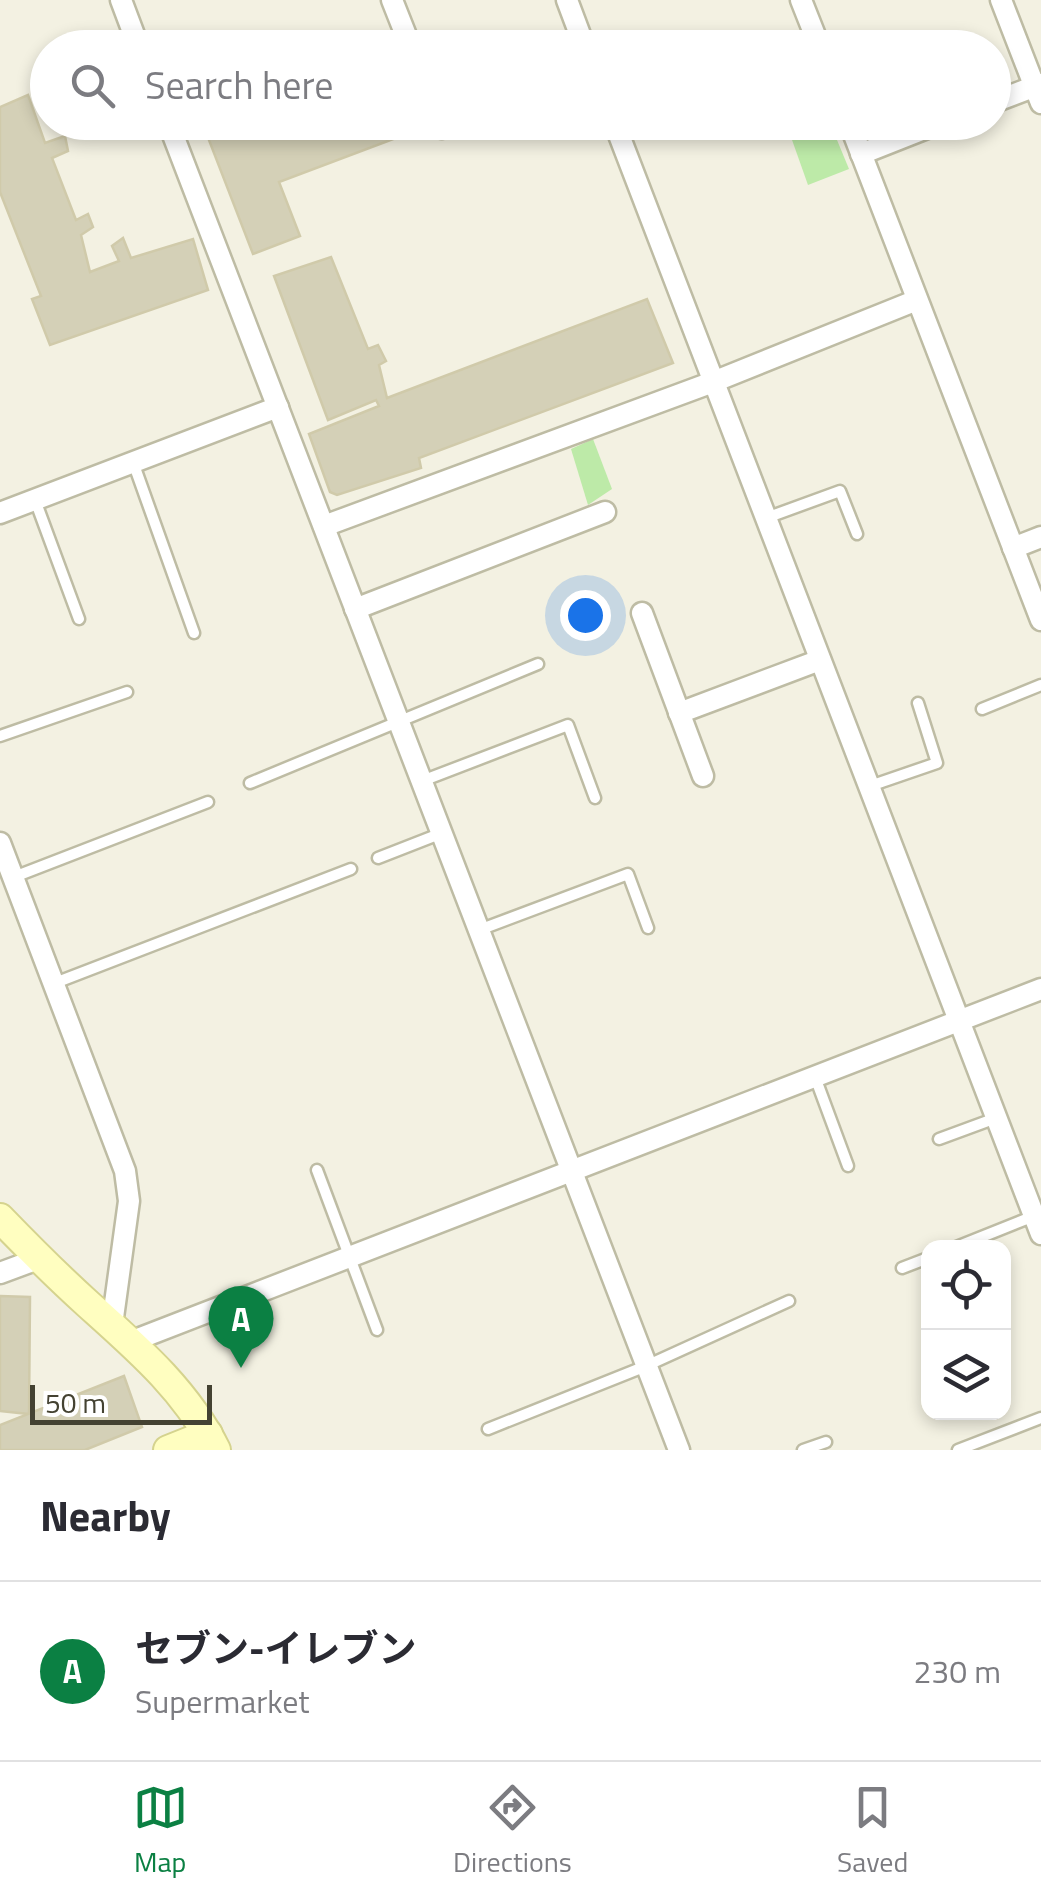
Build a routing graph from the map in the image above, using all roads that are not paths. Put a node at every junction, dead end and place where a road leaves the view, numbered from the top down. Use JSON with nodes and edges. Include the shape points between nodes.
{"nodes":[{"id":1,"x":121,"y":0,"type":"edge"},
{"id":2,"x":392,"y":0,"type":"edge"},
{"id":3,"x":566,"y":0,"type":"edge"},
{"id":4,"x":801,"y":0,"type":"edge"},
{"id":5,"x":1001,"y":0,"type":"edge"},
{"id":6,"x":132,"y":30,"type":"edge"},
{"id":7,"x":403,"y":30,"type":"edge"},
{"id":8,"x":578,"y":30,"type":"edge"},
{"id":9,"x":813,"y":30,"type":"edge"},
{"id":10,"x":1039,"y":91,"type":"edge"},
{"id":11,"x":1011,"y":98,"type":"edge"},
{"id":12,"x":175,"y":140,"type":"edge"},
{"id":13,"x":621,"y":140,"type":"edge"},
{"id":14,"x":855,"y":140,"type":"edge"},
{"id":15,"x":896,"y":140,"type":"edge"},
{"id":16,"x":861,"y":154,"type":"junction"},
{"id":17,"x":917,"y":300,"type":"junction"},
{"id":18,"x":713,"y":382,"type":"junction"},
{"id":19,"x":278,"y":407,"type":"junction"},
{"id":20,"x":133,"y":462,"type":"junction"},
{"id":21,"x":35,"y":500,"type":"junction"},
{"id":22,"x":605,"y":512,"type":"dead end"},
{"id":23,"x":0,"y":513,"type":"edge"},
{"id":24,"x":766,"y":518,"type":"junction"},
{"id":25,"x":324,"y":526,"type":"junction"},
{"id":26,"x":856,"y":534,"type":"dead end"},
{"id":27,"x":1041,"y":537,"type":"edge"},
{"id":28,"x":1013,"y":548,"type":"junction"},
{"id":29,"x":356,"y":609,"type":"junction"},
{"id":30,"x":642,"y":613,"type":"dead end"},
{"id":31,"x":79,"y":620,"type":"dead end"},
{"id":32,"x":1041,"y":620,"type":"edge"},
{"id":33,"x":194,"y":633,"type":"dead end"},
{"id":34,"x":820,"y":660,"type":"junction"},
{"id":35,"x":538,"y":664,"type":"dead end"},
{"id":36,"x":1041,"y":685,"type":"edge"},
{"id":37,"x":128,"y":692,"type":"dead end"},
{"id":38,"x":918,"y":703,"type":"dead end"},
{"id":39,"x":982,"y":709,"type":"dead end"},
{"id":40,"x":679,"y":713,"type":"junction"},
{"id":41,"x":398,"y":720,"type":"junction"},
{"id":42,"x":0,"y":736,"type":"edge"},
{"id":43,"x":703,"y":776,"type":"dead end"},
{"id":44,"x":422,"y":781,"type":"junction"},
{"id":45,"x":250,"y":782,"type":"dead end"},
{"id":46,"x":869,"y":786,"type":"junction"},
{"id":47,"x":596,"y":798,"type":"dead end"},
{"id":48,"x":208,"y":802,"type":"dead end"},
{"id":49,"x":442,"y":833,"type":"junction"},
{"id":50,"x":0,"y":843,"type":"edge"},
{"id":51,"x":378,"y":858,"type":"dead end"},
{"id":52,"x":351,"y":869,"type":"dead end"},
{"id":53,"x":14,"y":877,"type":"junction"},
{"id":54,"x":648,"y":928,"type":"dead end"},
{"id":55,"x":479,"y":930,"type":"junction"},
{"id":56,"x":54,"y":983,"type":"junction"},
{"id":57,"x":1041,"y":989,"type":"edge"},
{"id":58,"x":959,"y":1021,"type":"junction"},
{"id":59,"x":814,"y":1077,"type":"junction"},
{"id":60,"x":996,"y":1118,"type":"junction"},
{"id":61,"x":939,"y":1139,"type":"dead end"},
{"id":62,"x":848,"y":1166,"type":"dead end"},
{"id":63,"x":317,"y":1170,"type":"dead end"},
{"id":64,"x":572,"y":1171,"type":"junction"},
{"id":65,"x":0,"y":1218,"type":"edge"},
{"id":66,"x":1037,"y":1225,"type":"edge"},
{"id":67,"x":983,"y":1240,"type":"edge"},
{"id":68,"x":349,"y":1257,"type":"junction"},
{"id":69,"x":38,"y":1259,"type":"junction"},
{"id":70,"x":921,"y":1261,"type":"edge"},
{"id":71,"x":902,"y":1268,"type":"dead end"},
{"id":72,"x":0,"y":1272,"type":"edge"},
{"id":73,"x":789,"y":1301,"type":"dead end"},
{"id":74,"x":377,"y":1330,"type":"dead end"},
{"id":75,"x":121,"y":1333,"type":"junction"},
{"id":76,"x":646,"y":1366,"type":"junction"},
{"id":77,"x":1041,"y":1418,"type":"edge"},
{"id":78,"x":488,"y":1429,"type":"dead end"},
{"id":79,"x":212,"y":1442,"type":"edge"},
{"id":80,"x":826,"y":1442,"type":"dead end"},
{"id":81,"x":168,"y":1450,"type":"edge"},
{"id":82,"x":679,"y":1450,"type":"edge"},
{"id":83,"x":803,"y":1450,"type":"edge"},
{"id":84,"x":958,"y":1450,"type":"edge"}],
"edges":[{"from":1,"to":6,"type":"street"},
{"from":2,"to":7,"type":"street"},
{"from":3,"to":8,"type":"street"},
{"from":4,"to":9,"type":"street"},
{"from":5,"to":10,"type":"street"},
{"from":10,"to":11,"type":"street"},
{"from":12,"to":19,"type":"street"},
{"from":13,"to":18,"type":"street"},
{"from":14,"to":16,"type":"street"},
{"from":15,"to":16,"type":"street"},
{"from":16,"to":17,"type":"street"},
{"from":17,"to":18,"type":"street"},
{"from":17,"to":28,"type":"street"},
{"from":18,"to":24,"type":"street"},
{"from":18,"to":25,"type":"street"},
{"from":19,"to":20,"type":"street"},
{"from":19,"to":25,"type":"street"},
{"from":20,"to":21,"type":"street"},
{"from":20,"to":33,"type":"lane"},
{"from":21,"to":23,"type":"street"},
{"from":21,"to":31,"type":"lane"},
{"from":22,"to":29,"type":"street"},
{"from":24,"to":26,"type":"lane","via":[[840,491]]},
{"from":24,"to":34,"type":"street"},
{"from":25,"to":29,"type":"street"},
{"from":27,"to":28,"type":"street"},
{"from":28,"to":32,"type":"street"},
{"from":29,"to":41,"type":"street"},
{"from":30,"to":40,"type":"street"},
{"from":34,"to":40,"type":"street"},
{"from":34,"to":46,"type":"street"},
{"from":35,"to":41,"type":"lane"},
{"from":36,"to":39,"type":"lane"},
{"from":37,"to":42,"type":"lane"},
{"from":38,"to":46,"type":"lane","via":[[937,764]]},
{"from":40,"to":43,"type":"street"},
{"from":41,"to":44,"type":"street"},
{"from":41,"to":45,"type":"lane"},
{"from":44,"to":47,"type":"lane","via":[[568,725]]},
{"from":44,"to":49,"type":"street"},
{"from":46,"to":58,"type":"street"},
{"from":48,"to":53,"type":"lane"},
{"from":49,"to":51,"type":"lane"},
{"from":49,"to":55,"type":"street"},
{"from":50,"to":53,"type":"street"},
{"from":52,"to":56,"type":"lane"},
{"from":53,"to":56,"type":"street"},
{"from":54,"to":55,"type":"lane","via":[[628,874]]},
{"from":55,"to":64,"type":"street"},
{"from":56,"to":75,"type":"street","via":[[129,1189]]},
{"from":57,"to":58,"type":"street"},
{"from":58,"to":59,"type":"street"},
{"from":58,"to":60,"type":"street"},
{"from":59,"to":62,"type":"lane"},
{"from":59,"to":64,"type":"street"},
{"from":60,"to":61,"type":"lane"},
{"from":60,"to":66,"type":"street"},
{"from":63,"to":68,"type":"lane"},
{"from":64,"to":68,"type":"street"},
{"from":64,"to":76,"type":"street"},
{"from":65,"to":69,"type":"street"},
{"from":66,"to":67,"type":"lane"},
{"from":68,"to":74,"type":"lane"},
{"from":68,"to":75,"type":"street"},
{"from":69,"to":72,"type":"street"},
{"from":69,"to":75,"type":"street"},
{"from":70,"to":71,"type":"lane"},
{"from":73,"to":76,"type":"lane"},
{"from":75,"to":79,"type":"street","via":[[172,1382]]},
{"from":76,"to":78,"type":"lane"},
{"from":76,"to":82,"type":"street"},
{"from":77,"to":84,"type":"lane"},
{"from":79,"to":81,"type":"street"},
{"from":80,"to":83,"type":"lane"}]}
